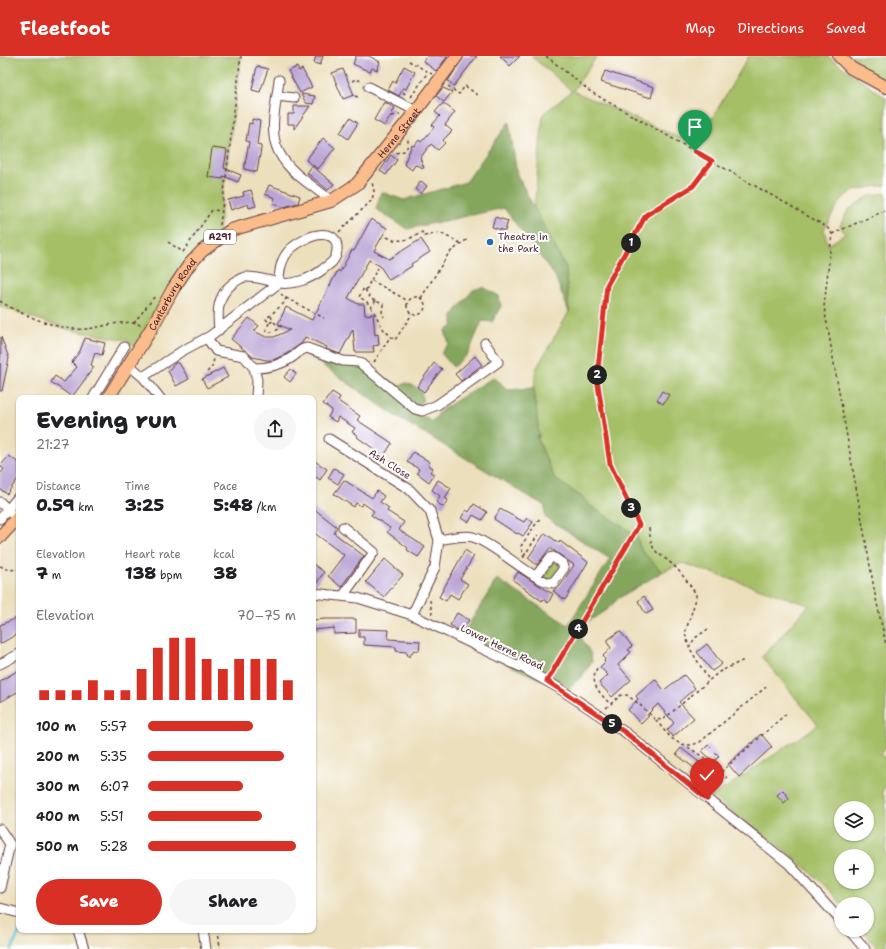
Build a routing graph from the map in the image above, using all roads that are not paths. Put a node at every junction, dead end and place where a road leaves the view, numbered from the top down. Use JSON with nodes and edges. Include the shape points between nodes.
{"nodes":[{"id":1,"x":457,"y":56,"type":"edge"},
{"id":2,"x":840,"y":56,"type":"edge"},
{"id":3,"x":279,"y":80,"type":"dead end"},
{"id":4,"x":366,"y":84,"type":"road end"},
{"id":5,"x":884,"y":86,"type":"edge"},
{"id":6,"x":277,"y":96,"type":"junction"},
{"id":7,"x":294,"y":98,"type":"dead end"},
{"id":8,"x":416,"y":111,"type":"junction"},
{"id":9,"x":331,"y":201,"type":"junction"},
{"id":10,"x":279,"y":283,"type":"junction"},
{"id":11,"x":219,"y":330,"type":"junction"},
{"id":12,"x":207,"y":338,"type":"junction"},
{"id":13,"x":485,"y":343,"type":"dead end"},
{"id":14,"x":124,"y":347,"type":"dead end"},
{"id":15,"x":128,"y":365,"type":"junction"},
{"id":16,"x":254,"y":368,"type":"junction"},
{"id":17,"x":143,"y":377,"type":"junction"},
{"id":18,"x":95,"y":395,"type":"edge"},
{"id":19,"x":110,"y":395,"type":"edge"},
{"id":20,"x":158,"y":395,"type":"edge"},
{"id":21,"x":256,"y":395,"type":"edge"},
{"id":22,"x":329,"y":439,"type":"dead end"},
{"id":23,"x":16,"y":500,"type":"edge"},
{"id":24,"x":0,"y":502,"type":"edge"},
{"id":25,"x":8,"y":510,"type":"junction"},
{"id":26,"x":16,"y":516,"type":"edge"},
{"id":27,"x":0,"y":519,"type":"edge"},
{"id":28,"x":16,"y":520,"type":"edge"},
{"id":29,"x":343,"y":527,"type":"dead end"},
{"id":30,"x":0,"y":537,"type":"edge"},
{"id":31,"x":439,"y":540,"type":"junction"},
{"id":32,"x":536,"y":576,"type":"dead end"},
{"id":33,"x":316,"y":593,"type":"edge"},
{"id":34,"x":343,"y":596,"type":"junction"},
{"id":35,"x":412,"y":615,"type":"junction"},
{"id":36,"x":16,"y":656,"type":"edge"},
{"id":37,"x":0,"y":664,"type":"edge"},
{"id":38,"x":0,"y":829,"type":"edge"},
{"id":39,"x":0,"y":888,"type":"edge"},
{"id":40,"x":0,"y":908,"type":"edge"},
{"id":41,"x":16,"y":912,"type":"edge"},
{"id":42,"x":834,"y":913,"type":"edge"},
{"id":43,"x":79,"y":933,"type":"edge"},
{"id":44,"x":203,"y":933,"type":"edge"},
{"id":45,"x":855,"y":937,"type":"edge"},
{"id":46,"x":84,"y":949,"type":"edge"},
{"id":47,"x":206,"y":949,"type":"edge"},
{"id":48,"x":866,"y":949,"type":"edge"}],
"edges":[{"from":1,"to":8,"type":"main road","name":"Herne Street","number":"A291"},
{"from":2,"to":5,"type":"main road","via":[[852,68]]},
{"from":3,"to":6,"type":"street"},
{"from":4,"to":8,"type":"street"},
{"from":6,"to":7,"type":"street"},
{"from":6,"to":9,"type":"street","via":[[273,137],[276,150],[296,173]]},
{"from":8,"to":9,"type":"main road","name":"Herne Street","number":"A291","via":[[357,184]]},
{"from":9,"to":15,"type":"main road","name":"Canterbury Road","number":"A291","via":[[252,222],[231,230],[216,240],[189,265]]},
{"from":10,"to":10,"type":"street","via":[[299,282],[318,273],[332,261],[337,252],[334,238],[327,234],[316,235],[300,242],[286,255],[279,274]]},
{"from":10,"to":11,"type":"street"},
{"from":10,"to":11,"type":"street","via":[[253,277],[244,277],[236,281],[220,299]]},
{"from":11,"to":12,"type":"street"},
{"from":12,"to":16,"type":"street","via":[[212,347],[222,353],[244,356]]},
{"from":12,"to":17,"type":"street"},
{"from":13,"to":16,"type":"street","via":[[498,362],[437,405],[422,411],[415,409],[360,362],[343,361],[307,348],[302,348],[285,362],[270,368]]},
{"from":14,"to":18,"type":"street","via":[[113,359]]},
{"from":15,"to":17,"type":"street"},
{"from":15,"to":19,"type":"main road","name":"Canterbury Road","number":"A291"},
{"from":16,"to":21,"type":"street","via":[[257,380]]},
{"from":17,"to":20,"type":"street"},
{"from":22,"to":31,"type":"street","name":"Ash Close","via":[[409,489],[430,511]]},
{"from":23,"to":25,"type":"street"},
{"from":24,"to":25,"type":"street"},
{"from":25,"to":26,"type":"street"},
{"from":25,"to":27,"type":"street"},
{"from":28,"to":30,"type":"main road"},
{"from":29,"to":34,"type":"street","via":[[374,552]]},
{"from":31,"to":32,"type":"street","via":[[471,536],[485,542]]},
{"from":31,"to":35,"type":"street","name":"Ash Close","via":[[435,567]]},
{"from":33,"to":34,"type":"street","name":"Lower Herne Road"},
{"from":34,"to":35,"type":"street","name":"Lower Herne Road","via":[[358,598]]},
{"from":35,"to":42,"type":"street","name":"Lower Herne Road","via":[[547,681],[626,733],[789,864]]},
{"from":36,"to":37,"type":"street"},
{"from":38,"to":39,"type":"street","via":[[10,844]]},
{"from":40,"to":41,"type":"street"},
{"from":43,"to":46,"type":"street"},
{"from":44,"to":47,"type":"street"},
{"from":45,"to":48,"type":"street"}]}
